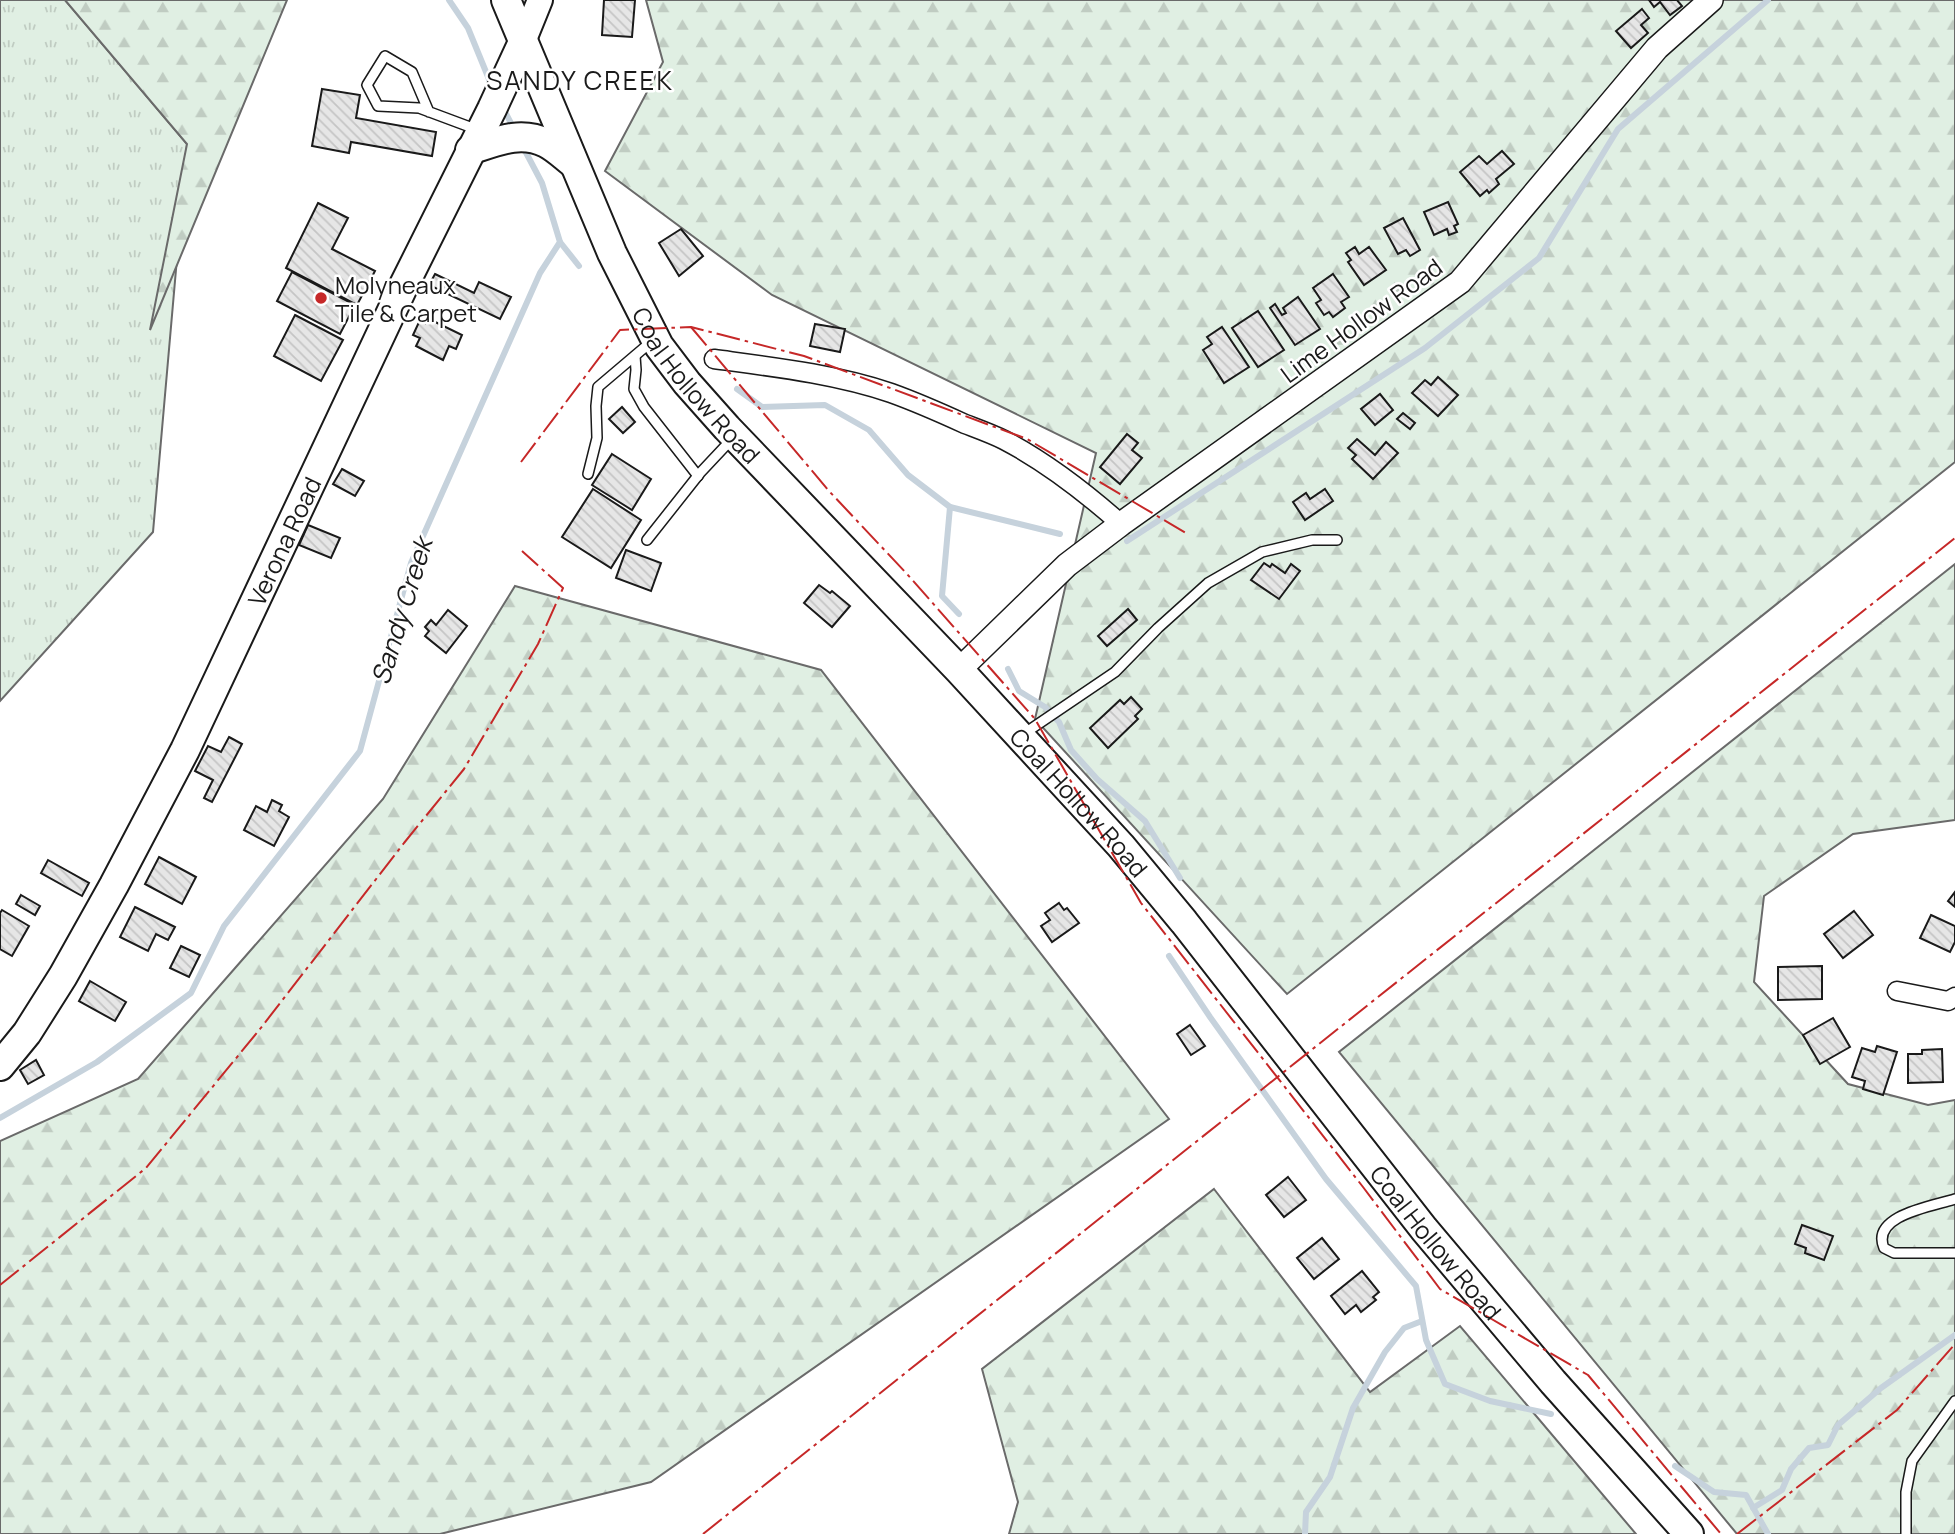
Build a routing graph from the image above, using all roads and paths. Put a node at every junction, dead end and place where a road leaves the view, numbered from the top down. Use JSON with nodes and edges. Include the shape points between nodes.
{"nodes":[{"id":1,"x":506,"y":0,"type":"edge"},
{"id":2,"x":540,"y":0,"type":"edge"},
{"id":3,"x":1711,"y":0,"type":"edge"},
{"id":4,"x":523,"y":42,"type":"junction"},
{"id":5,"x":429,"y":112,"type":"junction"},
{"id":6,"x":481,"y":130,"type":"junction"},
{"id":7,"x":573,"y":163,"type":"junction"},
{"id":8,"x":645,"y":347,"type":"junction"},
{"id":9,"x":714,"y":359,"type":"dead end"},
{"id":10,"x":734,"y":436,"type":"junction"},
{"id":11,"x":588,"y":474,"type":"dead end"},
{"id":12,"x":698,"y":476,"type":"junction"},
{"id":13,"x":1121,"y":524,"type":"junction"},
{"id":14,"x":647,"y":540,"type":"dead end"},
{"id":15,"x":1336,"y":540,"type":"dead end"},
{"id":16,"x":959,"y":670,"type":"junction"},
{"id":17,"x":1029,"y":731,"type":"junction"},
{"id":18,"x":1897,"y":991,"type":"dead end"},
{"id":19,"x":1955,"y":997,"type":"edge"},
{"id":20,"x":0,"y":1066,"type":"edge"},
{"id":21,"x":1955,"y":1199,"type":"edge"},
{"id":22,"x":1955,"y":1253,"type":"edge"},
{"id":23,"x":1955,"y":1401,"type":"edge"},
{"id":24,"x":1689,"y":1534,"type":"edge"},
{"id":25,"x":1906,"y":1534,"type":"edge"}],
"edges":[{"from":1,"to":4,"type":"main road","name":"Coal Hollow Road"},
{"from":2,"to":4,"type":"main road","name":"Verona Road"},
{"from":3,"to":13,"type":"street","name":"Lime Hollow Road","via":[[1657,48],[1460,282]]},
{"from":4,"to":6,"type":"main road","name":"Verona Road"},
{"from":4,"to":7,"type":"main road","name":"Coal Hollow Road"},
{"from":5,"to":5,"type":"lane","via":[[378,106],[367,85],[385,56],[412,72]]},
{"from":5,"to":6,"type":"lane"},
{"from":6,"to":7,"type":"main road","via":[[548,144]]},
{"from":6,"to":20,"type":"main road","name":"Verona Road","via":[[178,762],[62,976],[27,1033]]},
{"from":7,"to":8,"type":"main road","name":"Coal Hollow Road","via":[[612,253]]},
{"from":8,"to":10,"type":"main road","name":"Coal Hollow Road","via":[[687,383]]},
{"from":8,"to":11,"type":"lane","via":[[598,387],[597,438]]},
{"from":8,"to":12,"type":"lane","via":[[634,389]]},
{"from":9,"to":13,"type":"street","via":[[840,379],[914,402],[1004,440],[1059,475]]},
{"from":10,"to":12,"type":"lane"},
{"from":10,"to":16,"type":"main road","name":"Coal Hollow Road"},
{"from":12,"to":14,"type":"lane"},
{"from":13,"to":16,"type":"street","name":"Lime Hollow Road","via":[[1067,565]]},
{"from":15,"to":17,"type":"lane","via":[[1312,540],[1262,552],[1208,583],[1115,672]]},
{"from":16,"to":17,"type":"main road","name":"Coal Hollow Road"},
{"from":17,"to":24,"type":"main road","name":"Coal Hollow Road","via":[[1424,1229]]},
{"from":18,"to":19,"type":"street","via":[[1948,1001]]},
{"from":21,"to":22,"type":"lane","via":[[1898,1216],[1881,1241],[1894,1253]]},
{"from":23,"to":25,"type":"lane","via":[[1912,1461]]}]}
